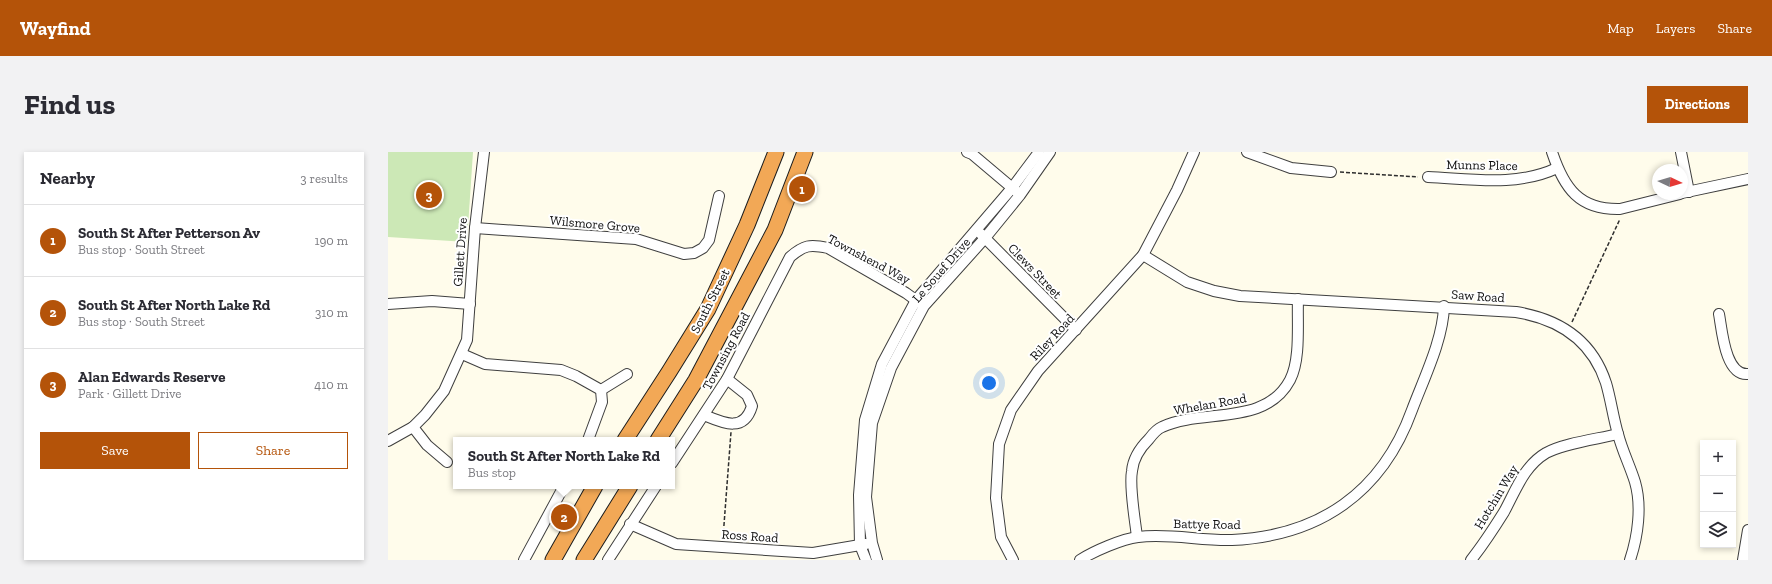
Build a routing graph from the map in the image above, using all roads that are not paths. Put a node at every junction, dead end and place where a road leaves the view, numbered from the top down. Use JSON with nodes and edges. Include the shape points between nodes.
{"nodes":[{"id":1,"x":484,"y":152,"type":"edge"},
{"id":2,"x":805,"y":152,"type":"edge"},
{"id":3,"x":968,"y":152,"type":"edge"},
{"id":4,"x":1039,"y":152,"type":"edge"},
{"id":5,"x":1050,"y":152,"type":"edge"},
{"id":6,"x":1194,"y":152,"type":"edge"},
{"id":7,"x":1247,"y":152,"type":"edge"},
{"id":8,"x":1552,"y":152,"type":"edge"},
{"id":9,"x":1681,"y":152,"type":"edge"},
{"id":10,"x":773,"y":155,"type":"edge"},
{"id":11,"x":1682,"y":164,"type":"edge"},
{"id":12,"x":1557,"y":168,"type":"junction"},
{"id":13,"x":1331,"y":172,"type":"road end"},
{"id":14,"x":1428,"y":177,"type":"road end"},
{"id":15,"x":1748,"y":179,"type":"edge"},
{"id":16,"x":1016,"y":192,"type":"junction"},
{"id":17,"x":1688,"y":192,"type":"edge"},
{"id":18,"x":719,"y":196,"type":"dead end"},
{"id":19,"x":1656,"y":200,"type":"edge"},
{"id":20,"x":474,"y":228,"type":"junction"},
{"id":21,"x":976,"y":230,"type":"junction"},
{"id":22,"x":985,"y":238,"type":"junction"},
{"id":23,"x":798,"y":250,"type":"joint"},
{"id":24,"x":1143,"y":255,"type":"junction"},
{"id":25,"x":1298,"y":299,"type":"junction"},
{"id":26,"x":916,"y":300,"type":"junction"},
{"id":27,"x":388,"y":304,"type":"edge"},
{"id":28,"x":470,"y":304,"type":"junction"},
{"id":29,"x":924,"y":306,"type":"junction"},
{"id":30,"x":1444,"y":306,"type":"junction"},
{"id":31,"x":1719,"y":314,"type":"dead end"},
{"id":32,"x":1076,"y":330,"type":"junction"},
{"id":33,"x":462,"y":354,"type":"junction"},
{"id":34,"x":627,"y":374,"type":"dead end"},
{"id":35,"x":1748,"y":374,"type":"edge"},
{"id":36,"x":727,"y":379,"type":"junction"},
{"id":37,"x":601,"y":390,"type":"junction"},
{"id":38,"x":704,"y":415,"type":"junction"},
{"id":39,"x":413,"y":427,"type":"junction"},
{"id":40,"x":1618,"y":434,"type":"junction"},
{"id":41,"x":589,"y":437,"type":"edge"},
{"id":42,"x":627,"y":437,"type":"edge"},
{"id":43,"x":660,"y":437,"type":"edge"},
{"id":44,"x":388,"y":441,"type":"edge"},
{"id":45,"x":675,"y":458,"type":"edge"},
{"id":46,"x":447,"y":462,"type":"dead end"},
{"id":47,"x":562,"y":489,"type":"edge"},
{"id":48,"x":593,"y":489,"type":"edge"},
{"id":49,"x":628,"y":489,"type":"edge"},
{"id":50,"x":654,"y":489,"type":"edge"},
{"id":51,"x":630,"y":524,"type":"junction"},
{"id":52,"x":1748,"y":530,"type":"edge"},
{"id":53,"x":1137,"y":537,"type":"junction"},
{"id":54,"x":872,"y":544,"type":"junction"},
{"id":55,"x":860,"y":545,"type":"junction"},
{"id":56,"x":524,"y":560,"type":"edge"},
{"id":57,"x":553,"y":560,"type":"edge"},
{"id":58,"x":584,"y":560,"type":"edge"},
{"id":59,"x":608,"y":560,"type":"edge"},
{"id":60,"x":866,"y":560,"type":"edge"},
{"id":61,"x":877,"y":560,"type":"edge"},
{"id":62,"x":1013,"y":560,"type":"edge"},
{"id":63,"x":1080,"y":560,"type":"edge"},
{"id":64,"x":1471,"y":560,"type":"edge"},
{"id":65,"x":1630,"y":560,"type":"edge"},
{"id":66,"x":1743,"y":560,"type":"edge"}],
"edges":[{"from":1,"to":20,"type":"street","name":"Gillett Drive"},
{"from":2,"to":43,"type":"highway","name":"South Street","via":[[775,230],[696,380]]},
{"from":3,"to":16,"type":"street"},
{"from":4,"to":16,"type":"street","name":"Le Souef Drive"},
{"from":5,"to":16,"type":"street","name":"Le Souef Drive"},
{"from":6,"to":24,"type":"street","name":"Riley Road"},
{"from":7,"to":13,"type":"street","via":[[1291,168]]},
{"from":8,"to":12,"type":"street"},
{"from":9,"to":11,"type":"street"},
{"from":10,"to":42,"type":"highway","name":"South Street","via":[[747,224],[708,309]]},
{"from":12,"to":14,"type":"street","name":"Munns Place","via":[[1540,176],[1521,180]]},
{"from":12,"to":19,"type":"street","via":[[1565,184],[1576,197],[1593,206],[1620,209]]},
{"from":15,"to":17,"type":"street"},
{"from":16,"to":21,"type":"street","name":"Le Souef Drive"},
{"from":16,"to":22,"type":"street","name":"Le Souef Drive"},
{"from":18,"to":20,"type":"street","name":"Wilsmore Grove","via":[[709,240],[703,248],[694,253],[684,254],[636,239]]},
{"from":20,"to":28,"type":"street","name":"Gillett Drive"},
{"from":21,"to":22,"type":"street","name":"Clews Street"},
{"from":21,"to":26,"type":"street","name":"Le Souef Drive"},
{"from":22,"to":29,"type":"street","name":"Le Souef Drive"},
{"from":22,"to":32,"type":"street","name":"Clews Street"},
{"from":23,"to":26,"type":"street","name":"Townshend Way","via":[[814,244],[828,248]]},
{"from":23,"to":36,"type":"street","name":"Townsing Road","via":[[790,257]]},
{"from":24,"to":25,"type":"street","name":"Saw Road","via":[[1187,282],[1214,291],[1240,296]]},
{"from":24,"to":32,"type":"street","name":"Riley Road"},
{"from":25,"to":30,"type":"street","name":"Saw Road"},
{"from":25,"to":53,"type":"street","name":"Whelan Road","via":[[1296,361],[1291,379],[1280,395],[1242,414],[1186,419],[1160,428],[1141,447],[1132,470]]},
{"from":26,"to":29,"type":"street","name":"Townshend Way"},
{"from":26,"to":55,"type":"street","name":"Le Souef Drive","via":[[882,364],[865,420],[859,495]]},
{"from":27,"to":28,"type":"street","via":[[432,301]]},
{"from":28,"to":33,"type":"street","name":"Gillett Drive","via":[[467,340]]},
{"from":29,"to":54,"type":"street","name":"Le Souef Drive","via":[[891,368],[872,423],[866,497]]},
{"from":30,"to":40,"type":"street","name":"Saw Road","via":[[1536,315],[1567,330],[1585,346],[1596,362],[1606,383]]},
{"from":30,"to":53,"type":"street","name":"Battye Road","via":[[1439,336],[1399,442],[1374,479],[1347,503],[1319,520],[1294,530],[1265,537],[1231,540]]},
{"from":31,"to":35,"type":"street","via":[[1728,360],[1736,369]]},
{"from":32,"to":62,"type":"street","name":"Riley Road","via":[[1038,371],[1011,410],[999,444],[996,498],[1001,537]]},
{"from":33,"to":37,"type":"street","via":[[484,364],[561,370]]},
{"from":33,"to":39,"type":"street","name":"Gillett Drive","via":[[444,391]]},
{"from":34,"to":37,"type":"street"},
{"from":36,"to":38,"type":"street","name":"Townsing Road"},
{"from":36,"to":38,"type":"street","via":[[747,395],[752,406],[749,416],[742,422],[732,425]]},
{"from":37,"to":41,"type":"street","via":[[602,402]]},
{"from":38,"to":45,"type":"street","name":"Townsing Road"},
{"from":39,"to":44,"type":"street","name":"Gillett Drive"},
{"from":39,"to":46,"type":"street","via":[[427,445]]},
{"from":40,"to":64,"type":"street","name":"Hotchin Way","via":[[1562,447],[1536,460],[1522,476],[1504,512]]},
{"from":40,"to":65,"type":"street","name":"Saw Road","via":[[1635,484],[1638,511],[1635,544]]},
{"from":47,"to":56,"type":"street"},
{"from":48,"to":57,"type":"highway"},
{"from":49,"to":58,"type":"highway"},
{"from":50,"to":51,"type":"street"},
{"from":51,"to":55,"type":"street","name":"Ross Road","via":[[676,544],[813,553]]},
{"from":51,"to":59,"type":"street"},
{"from":52,"to":66,"type":"street"},
{"from":53,"to":63,"type":"street","name":"Battye Road","via":[[1092,552]]},
{"from":54,"to":55,"type":"street","name":"Ross Road"},
{"from":54,"to":61,"type":"street","name":"Le Souef Drive"},
{"from":55,"to":60,"type":"street","name":"Le Souef Drive"}]}
